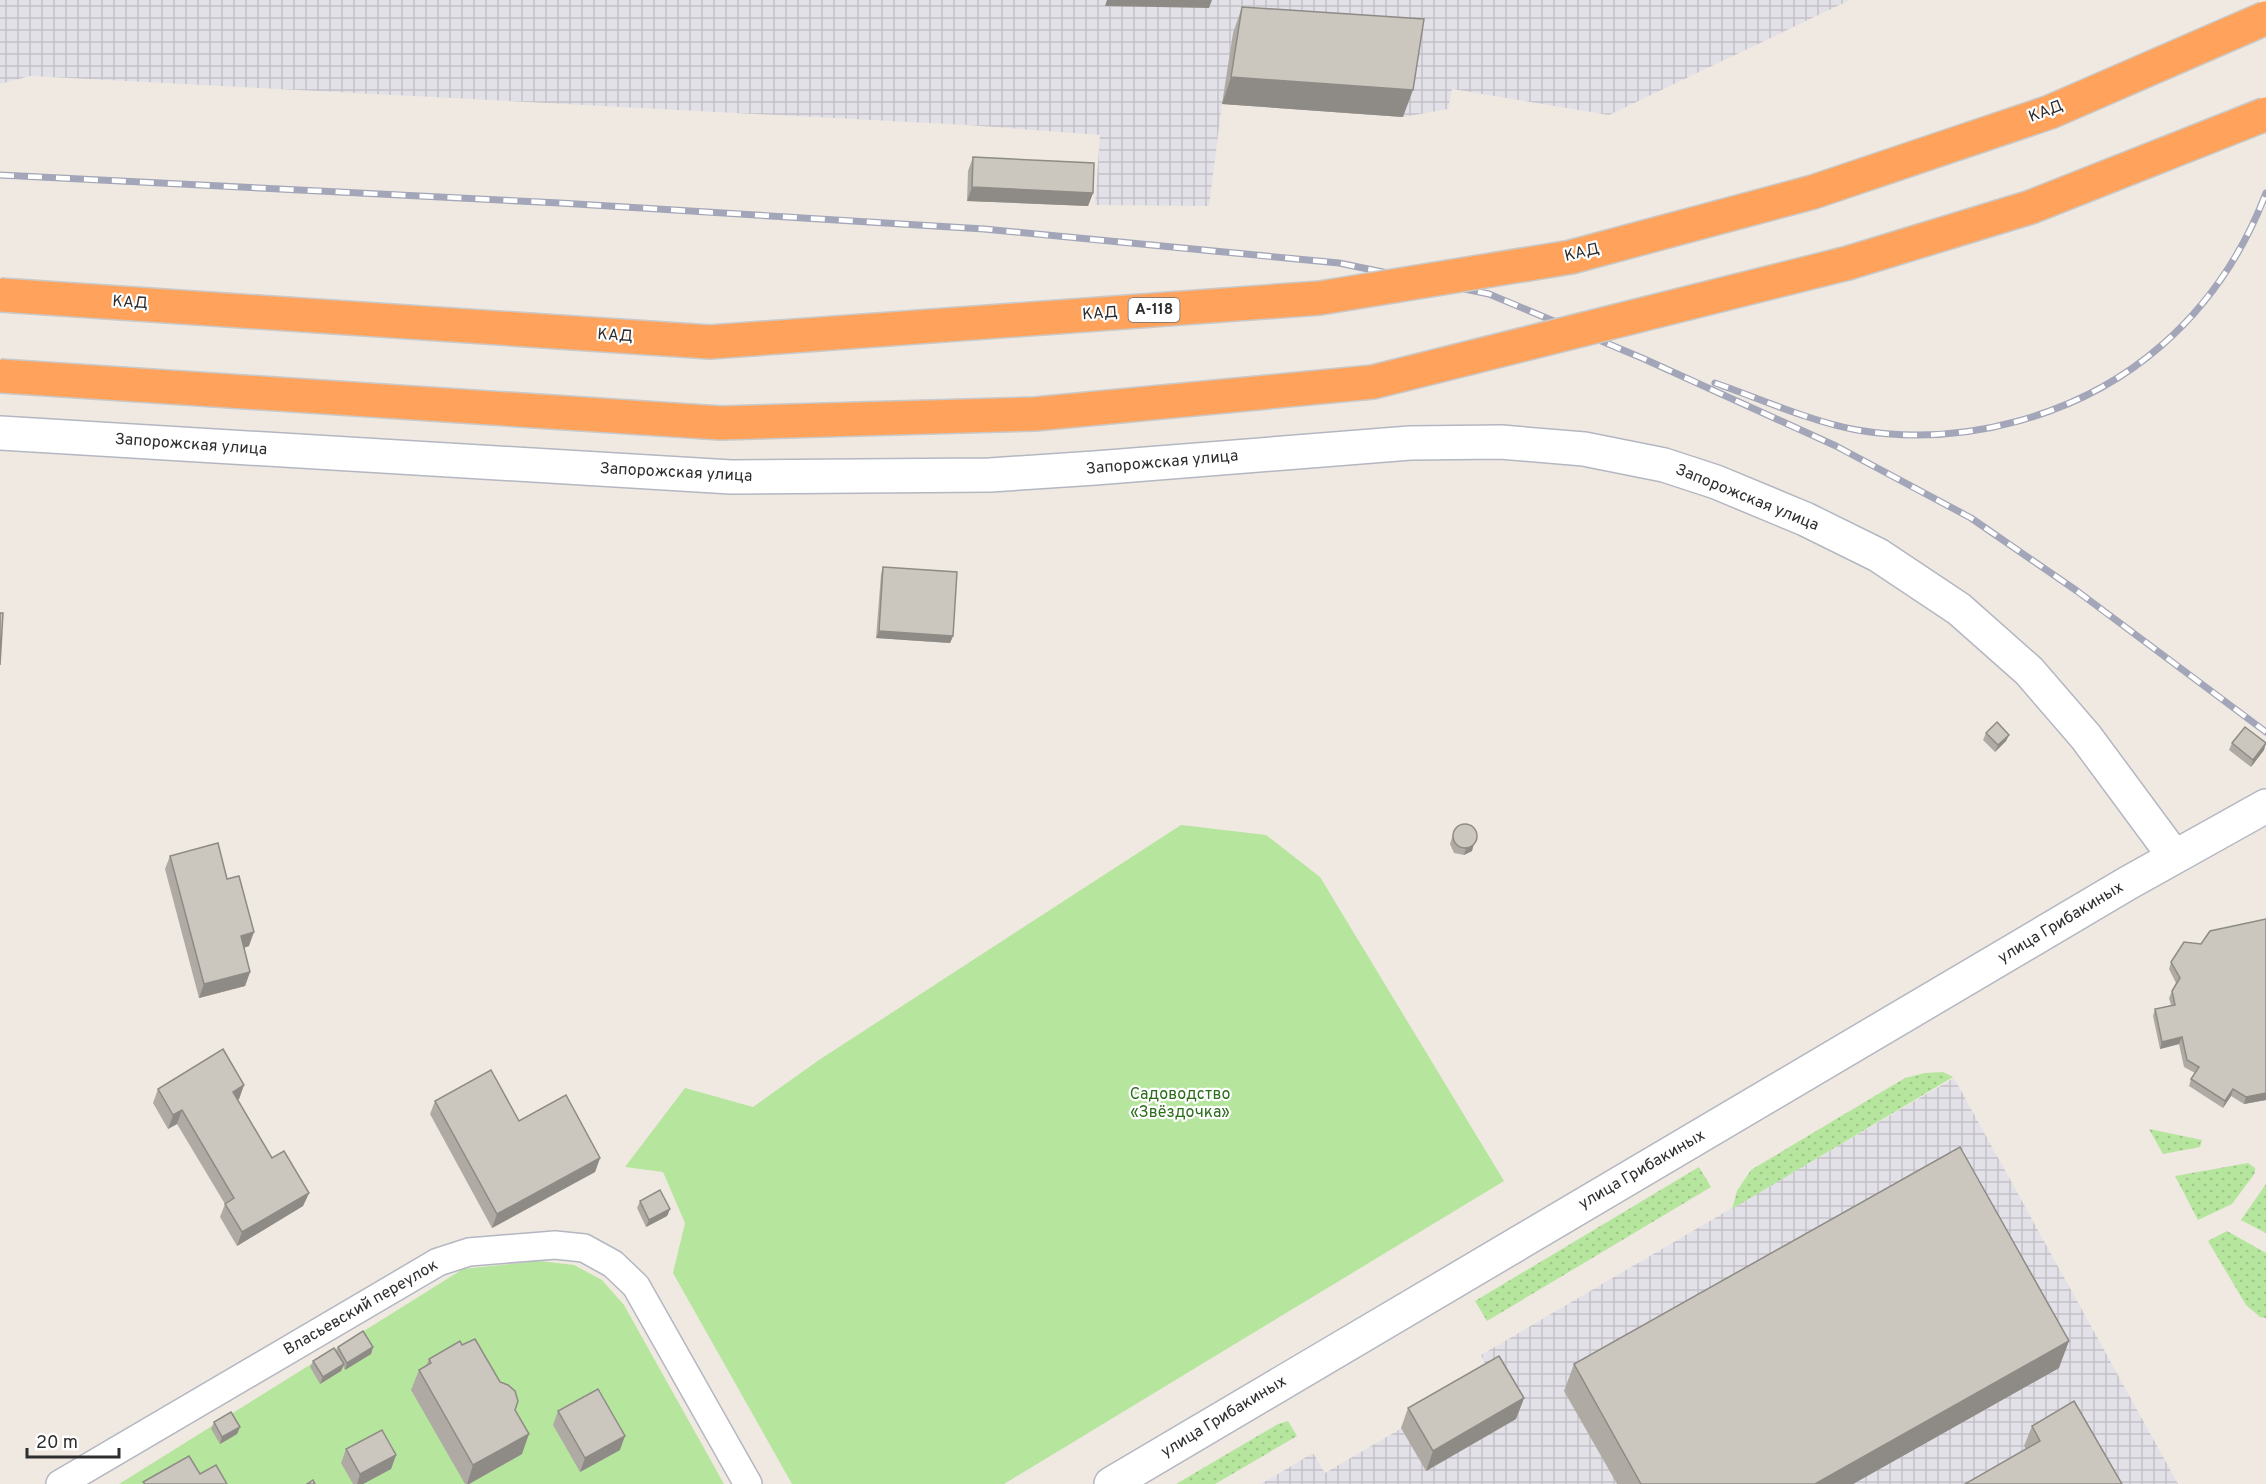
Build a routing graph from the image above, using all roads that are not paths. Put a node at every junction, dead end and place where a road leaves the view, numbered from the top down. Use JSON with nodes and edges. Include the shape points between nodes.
{"nodes":[{"id":1,"x":2266,"y":18,"type":"edge"},
{"id":2,"x":2266,"y":114,"type":"edge"},
{"id":3,"x":0,"y":295,"type":"edge"},
{"id":4,"x":0,"y":376,"type":"edge"},
{"id":5,"x":0,"y":433,"type":"edge"},
{"id":6,"x":2266,"y":806,"type":"edge"},
{"id":7,"x":2174,"y":856,"type":"junction"},
{"id":8,"x":60,"y":1484,"type":"edge"},
{"id":9,"x":748,"y":1484,"type":"edge"},
{"id":10,"x":1111,"y":1484,"type":"edge"}],
"edges":[{"from":1,"to":3,"type":"highway","name":"КАД","number":"А-118","bridge":true,"via":[[2050,112],[1813,192],[1571,257],[1320,298],[710,342]]},
{"from":2,"to":4,"type":"highway","bridge":true,"via":[[2031,207],[1848,263],[1373,382],[1035,414],[721,423]]},
{"from":5,"to":7,"type":"street","name":"Запорожская улица","via":[[731,477],[990,475],[1410,443],[1501,442],[1584,449],[1664,465],[1805,519],[1878,555],[1959,609],[2029,671],[2086,737]]},
{"from":6,"to":7,"type":"street","name":"улица Грибакиных"},
{"from":7,"to":10,"type":"street","name":"улица Грибакиных"},
{"from":8,"to":9,"type":"street","name":"Власьевский переулок","via":[[438,1262],[469,1252],[555,1245],[584,1248],[613,1264],[636,1286]]}]}
